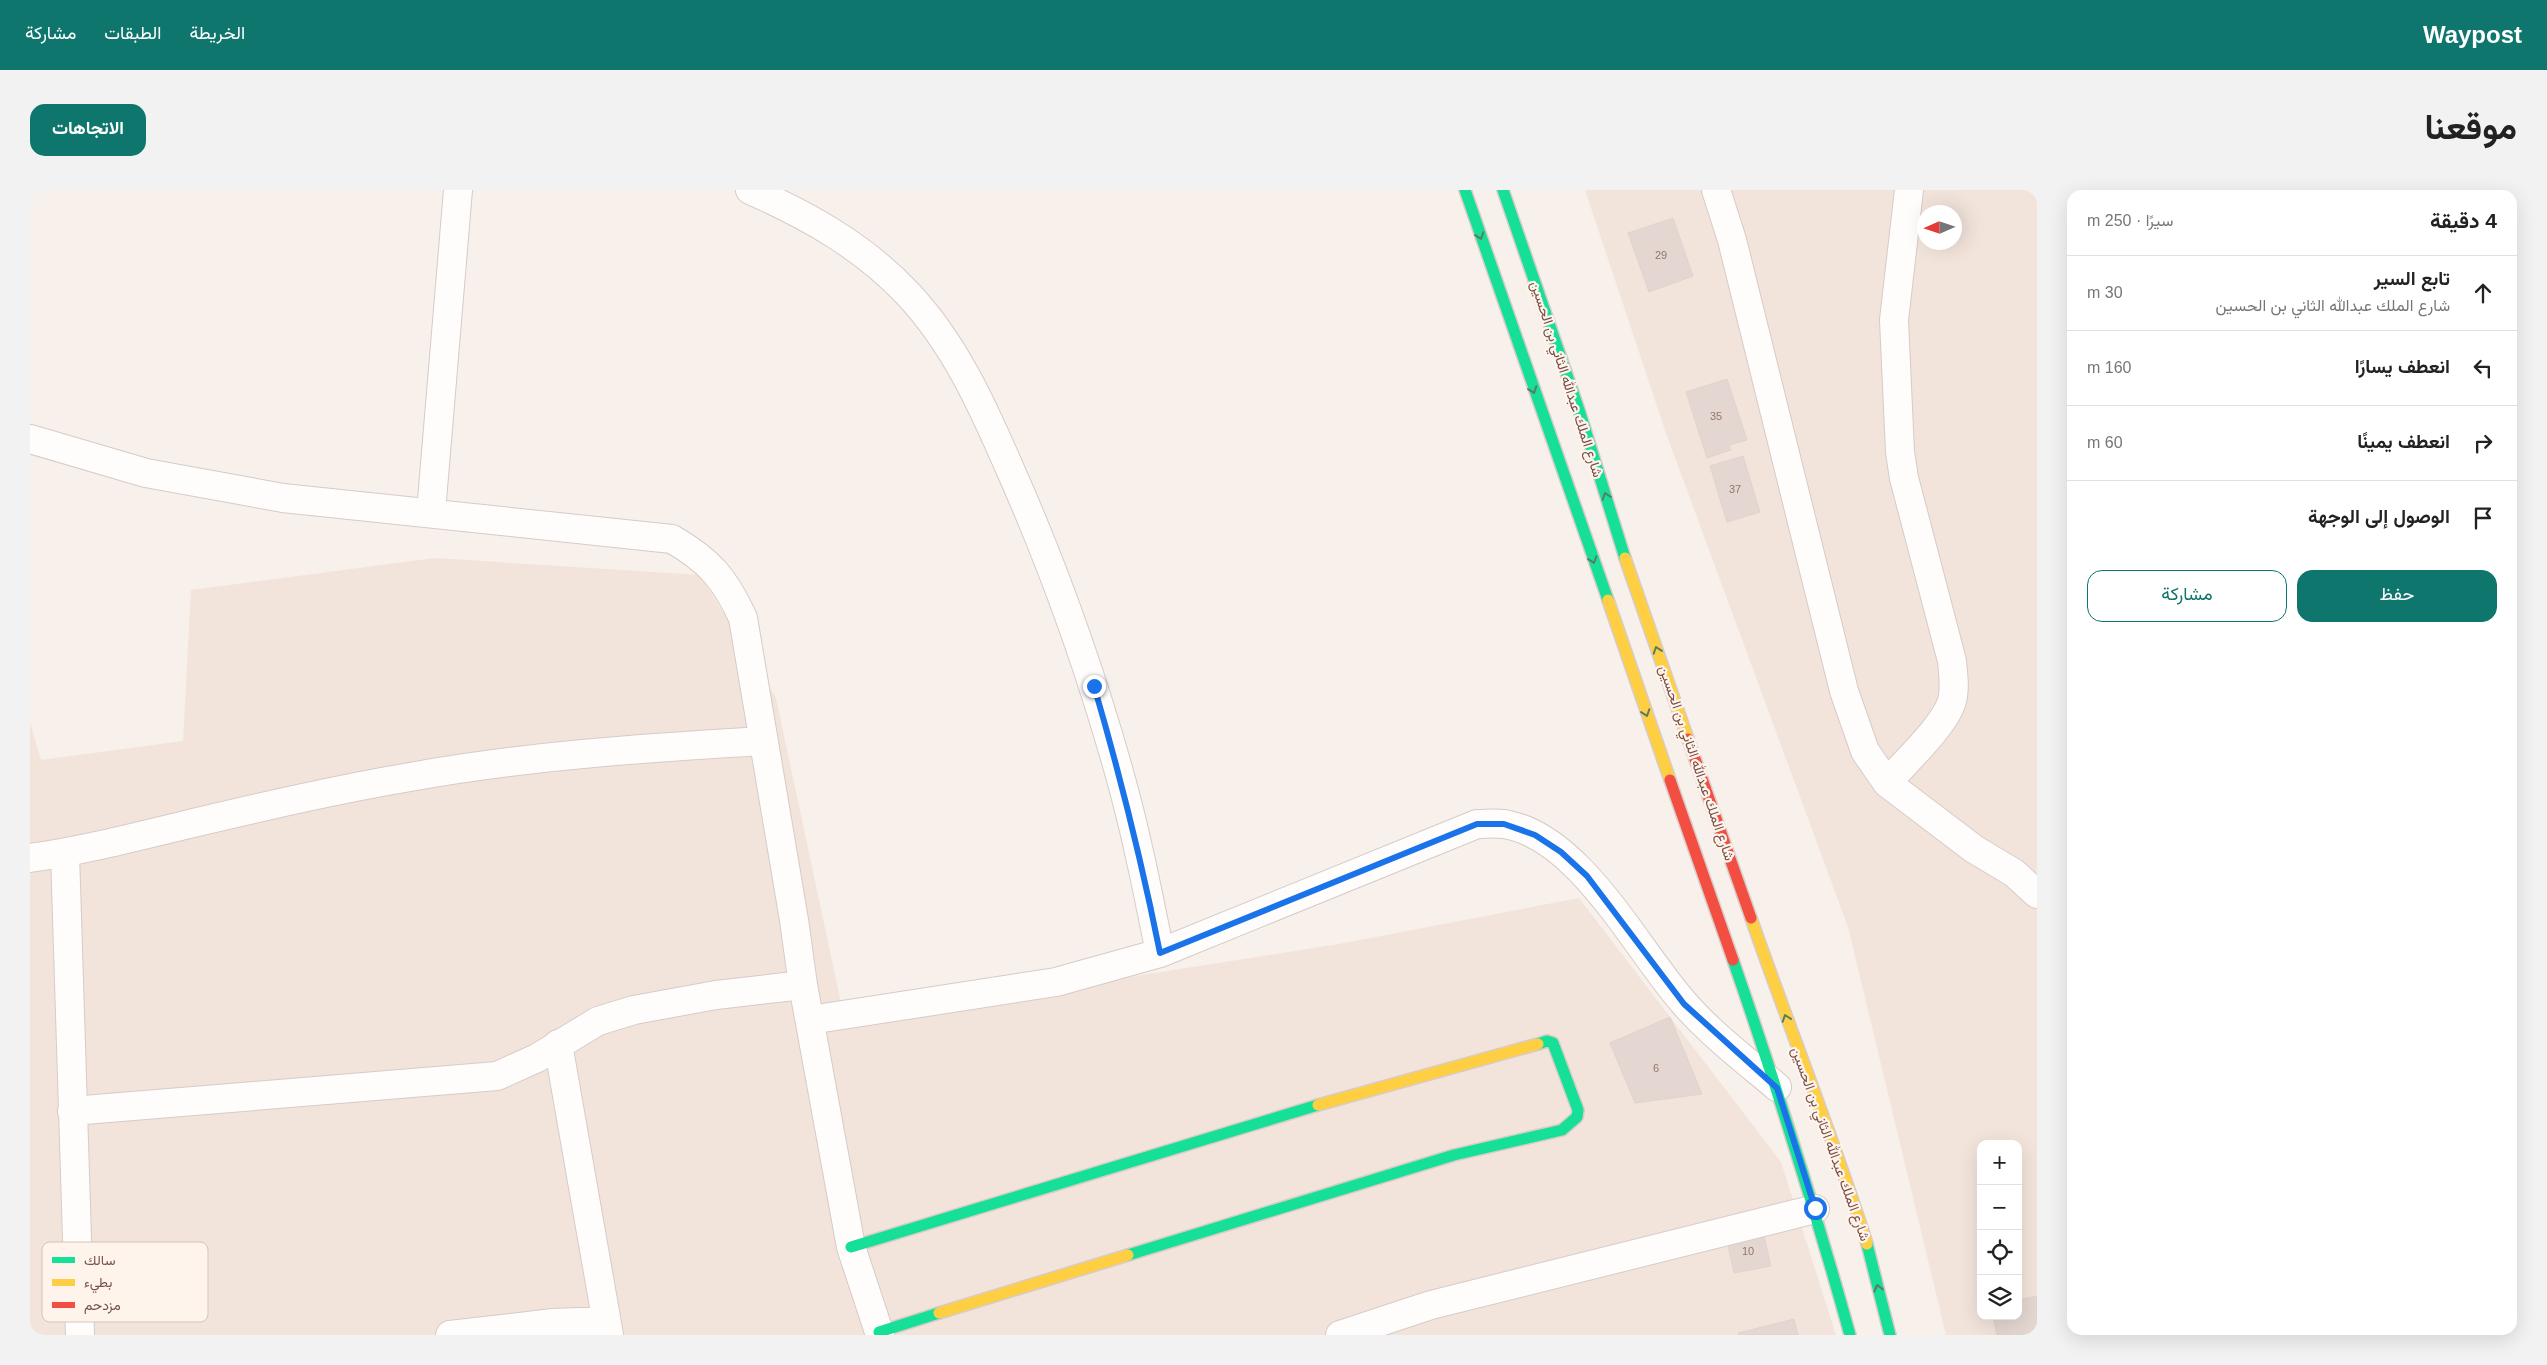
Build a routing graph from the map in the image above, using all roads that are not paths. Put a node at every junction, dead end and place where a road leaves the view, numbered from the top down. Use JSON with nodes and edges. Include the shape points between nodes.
{"nodes":[{"id":1,"x":458,"y":190,"type":"edge"},
{"id":2,"x":750,"y":190,"type":"edge"},
{"id":3,"x":1464,"y":190,"type":"edge"},
{"id":4,"x":1503,"y":190,"type":"edge"},
{"id":5,"x":1716,"y":190,"type":"edge"},
{"id":6,"x":1909,"y":190,"type":"edge"},
{"id":7,"x":30,"y":439,"type":"edge"},
{"id":8,"x":431,"y":512,"type":"junction"},
{"id":9,"x":762,"y":741,"type":"junction"},
{"id":10,"x":1887,"y":783,"type":"junction"},
{"id":11,"x":66,"y":853,"type":"junction"},
{"id":12,"x":30,"y":858,"type":"edge"},
{"id":13,"x":2037,"y":894,"type":"edge"},
{"id":14,"x":1160,"y":953,"type":"junction"},
{"id":15,"x":803,"y":985,"type":"junction"},
{"id":16,"x":810,"y":1020,"type":"junction"},
{"id":17,"x":558,"y":1044,"type":"junction"},
{"id":18,"x":1777,"y":1088,"type":"junction"},
{"id":19,"x":72,"y":1111,"type":"junction"},
{"id":20,"x":1815,"y":1208,"type":"junction"},
{"id":21,"x":77,"y":1242,"type":"edge"},
{"id":22,"x":851,"y":1247,"type":"junction"},
{"id":23,"x":80,"y":1322,"type":"edge"},
{"id":24,"x":607,"y":1328,"type":"edge"},
{"id":25,"x":879,"y":1333,"type":"edge"},
{"id":26,"x":80,"y":1335,"type":"edge"},
{"id":27,"x":450,"y":1335,"type":"edge"},
{"id":28,"x":1340,"y":1335,"type":"edge"},
{"id":29,"x":1850,"y":1335,"type":"edge"},
{"id":30,"x":1890,"y":1335,"type":"edge"}],
"edges":[{"from":1,"to":8,"type":"street"},
{"from":2,"to":14,"type":"street","via":[[799,211],[857,248],[908,294],[951,347],[1030,514],[1088,669],[1120,774]]},
{"from":3,"to":18,"type":"main road","one_way":true},
{"from":30,"to":4,"type":"main road","name":"شارع الملك عبدالله الثاني بن الحسين","one_way":true,"via":[[1868,1247],[1839,1156],[1786,1016],[1632,579]]},
{"from":5,"to":10,"type":"street","via":[[1732,240],[1844,690],[1865,751]]},
{"from":6,"to":10,"type":"street","via":[[1894,320],[1900,452],[1952,661],[1954,681],[1952,702],[1945,717]]},
{"from":7,"to":8,"type":"street","via":[[146,474],[283,498]]},
{"from":8,"to":9,"type":"street","via":[[672,539],[693,551],[710,565],[733,596],[743,618]]},
{"from":9,"to":11,"type":"street","via":[[519,759],[390,781],[230,814]]},
{"from":9,"to":15,"type":"street"},
{"from":10,"to":13,"type":"street","via":[[1974,849],[2014,873]]},
{"from":11,"to":12,"type":"street"},
{"from":11,"to":19,"type":"street"},
{"from":14,"to":16,"type":"street","via":[[1056,982]]},
{"from":14,"to":18,"type":"street","via":[[1477,824],[1504,824],[1535,835],[1561,852],[1587,876],[1684,1004]]},
{"from":15,"to":16,"type":"street"},
{"from":15,"to":17,"type":"street","via":[[716,995],[634,1010],[598,1021]]},
{"from":16,"to":22,"type":"street"},
{"from":17,"to":19,"type":"street","via":[[538,1058],[496,1076]]},
{"from":17,"to":24,"type":"street"},
{"from":18,"to":20,"type":"main road"},
{"from":19,"to":21,"type":"street"},
{"from":20,"to":28,"type":"street","via":[[1431,1305]]},
{"from":20,"to":29,"type":"main road"},
{"from":22,"to":25,"type":"street"},
{"from":22,"to":25,"type":"main road","via":[[1279,1115],[1547,1041],[1553,1043],[1578,1110],[1577,1117],[1562,1130],[1454,1155]]},
{"from":23,"to":26,"type":"street"},
{"from":24,"to":27,"type":"street","via":[[554,1323]]}]}
